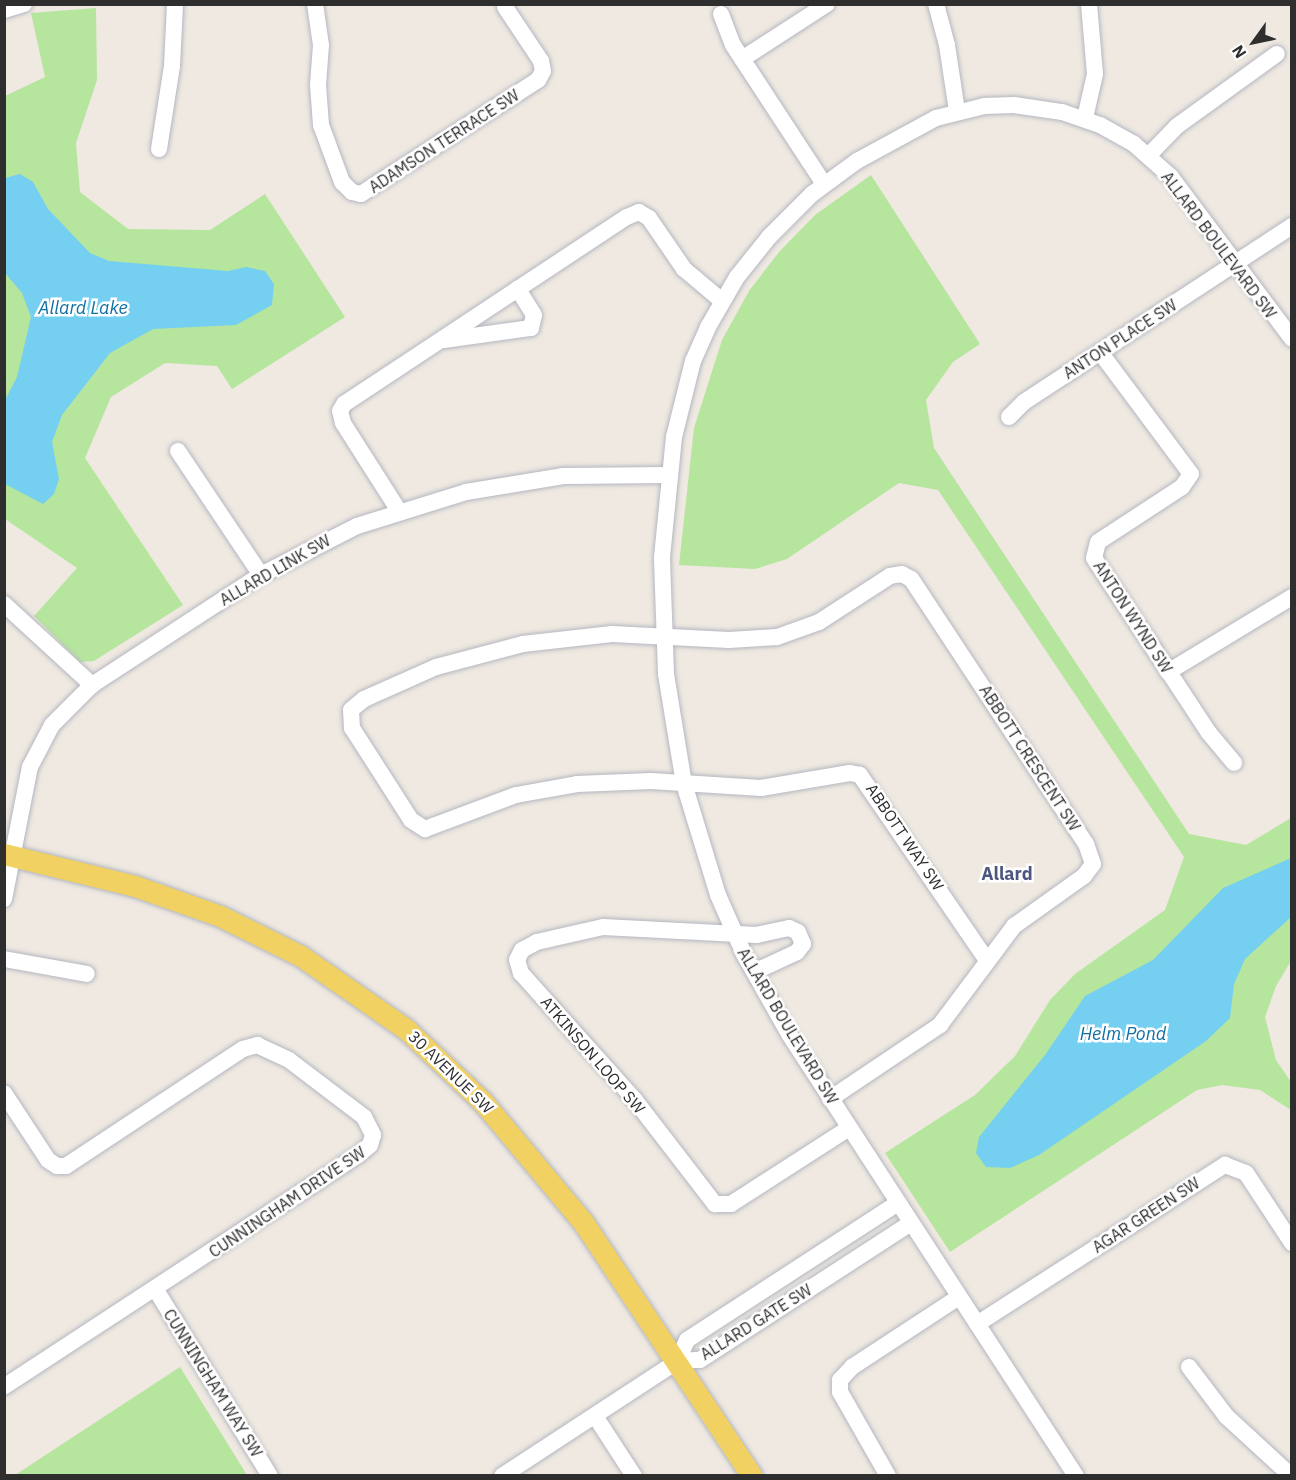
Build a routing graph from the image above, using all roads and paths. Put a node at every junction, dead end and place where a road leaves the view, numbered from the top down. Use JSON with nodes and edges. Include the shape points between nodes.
{"nodes":[{"id":1,"x":24,"y":4,"type":"edge"},
{"id":2,"x":175,"y":4,"type":"edge"},
{"id":3,"x":315,"y":4,"type":"edge"},
{"id":4,"x":827,"y":4,"type":"edge"},
{"id":5,"x":936,"y":4,"type":"edge"},
{"id":6,"x":1089,"y":4,"type":"edge"},
{"id":7,"x":506,"y":7,"type":"dead end"},
{"id":8,"x":4,"y":10,"type":"edge"},
{"id":9,"x":721,"y":14,"type":"dead end"},
{"id":10,"x":1277,"y":54,"type":"dead end"},
{"id":11,"x":742,"y":59,"type":"junction"},
{"id":12,"x":957,"y":111,"type":"junction"},
{"id":13,"x":1085,"y":118,"type":"junction"},
{"id":14,"x":159,"y":149,"type":"dead end"},
{"id":15,"x":1149,"y":155,"type":"junction"},
{"id":16,"x":824,"y":184,"type":"junction"},
{"id":17,"x":1292,"y":226,"type":"edge"},
{"id":18,"x":1233,"y":264,"type":"junction"},
{"id":19,"x":518,"y":289,"type":"junction"},
{"id":20,"x":723,"y":301,"type":"junction"},
{"id":21,"x":1292,"y":339,"type":"edge"},
{"id":22,"x":440,"y":340,"type":"junction"},
{"id":23,"x":1100,"y":352,"type":"junction"},
{"id":24,"x":1009,"y":417,"type":"dead end"},
{"id":25,"x":178,"y":450,"type":"dead end"},
{"id":26,"x":669,"y":475,"type":"junction"},
{"id":27,"x":399,"y":511,"type":"junction"},
{"id":28,"x":261,"y":575,"type":"junction"},
{"id":29,"x":1292,"y":597,"type":"edge"},
{"id":30,"x":4,"y":604,"type":"edge"},
{"id":31,"x":663,"y":635,"type":"junction"},
{"id":32,"x":1168,"y":672,"type":"junction"},
{"id":33,"x":92,"y":685,"type":"junction"},
{"id":34,"x":1234,"y":763,"type":"dead end"},
{"id":35,"x":684,"y":784,"type":"junction"},
{"id":36,"x":9,"y":855,"type":"edge"},
{"id":37,"x":4,"y":899,"type":"edge"},
{"id":38,"x":734,"y":933,"type":"junction"},
{"id":39,"x":4,"y":959,"type":"edge"},
{"id":40,"x":986,"y":959,"type":"junction"},
{"id":41,"x":754,"y":972,"type":"junction"},
{"id":42,"x":87,"y":974,"type":"dead end"},
{"id":43,"x":4,"y":1094,"type":"edge"},
{"id":44,"x":830,"y":1099,"type":"junction"},
{"id":45,"x":849,"y":1128,"type":"junction"},
{"id":46,"x":898,"y":1203,"type":"junction"},
{"id":47,"x":911,"y":1223,"type":"junction"},
{"id":48,"x":1292,"y":1243,"type":"edge"},
{"id":49,"x":156,"y":1290,"type":"junction"},
{"id":50,"x":958,"y":1296,"type":"junction"},
{"id":51,"x":977,"y":1324,"type":"junction"},
{"id":52,"x":678,"y":1361,"type":"junction"},
{"id":53,"x":1189,"y":1367,"type":"dead end"},
{"id":54,"x":7,"y":1379,"type":"edge"},
{"id":55,"x":595,"y":1416,"type":"junction"},
{"id":56,"x":1289,"y":1471,"type":"edge"},
{"id":57,"x":270,"y":1476,"type":"edge"},
{"id":58,"x":502,"y":1476,"type":"edge"},
{"id":59,"x":634,"y":1476,"type":"edge"},
{"id":60,"x":752,"y":1476,"type":"edge"},
{"id":61,"x":888,"y":1476,"type":"edge"},
{"id":62,"x":1076,"y":1476,"type":"edge"}],
"edges":[{"from":1,"to":8,"type":"street"},
{"from":2,"to":14,"type":"street","via":[[172,66]]},
{"from":3,"to":7,"type":"street","name":"ADAMSON TERRACE SW","via":[[321,45],[321,125],[342,182],[352,192],[361,194],[538,80],[543,71],[541,61]]},
{"from":4,"to":11,"type":"street"},
{"from":5,"to":12,"type":"street"},
{"from":6,"to":13,"type":"street","via":[[1096,63]]},
{"from":9,"to":11,"type":"street"},
{"from":10,"to":15,"type":"street","via":[[1177,126]]},
{"from":11,"to":16,"type":"street"},
{"from":12,"to":13,"type":"street","name":"ALLARD BOULEVARD SW","via":[[1014,105]]},
{"from":12,"to":16,"type":"street","name":"ALLARD BOULEVARD SW","via":[[888,143]]},
{"from":13,"to":15,"type":"street","name":"ALLARD BOULEVARD SW"},
{"from":15,"to":18,"type":"street","name":"ALLARD BOULEVARD SW","via":[[1185,195]]},
{"from":16,"to":20,"type":"street","name":"ALLARD BOULEVARD SW","via":[[769,237]]},
{"from":17,"to":18,"type":"street","name":"ANTON PLACE SW"},
{"from":18,"to":21,"type":"street","name":"ALLARD BOULEVARD SW"},
{"from":18,"to":23,"type":"street","name":"ANTON PLACE SW"},
{"from":19,"to":20,"type":"street","via":[[639,212],[650,218],[696,281]]},
{"from":19,"to":22,"type":"street"},
{"from":19,"to":22,"type":"street","via":[[534,315],[531,328]]},
{"from":20,"to":26,"type":"street","name":"ALLARD BOULEVARD SW","via":[[693,361]]},
{"from":22,"to":27,"type":"street","via":[[347,401],[340,411],[345,427]]},
{"from":23,"to":24,"type":"street","name":"ANTON PLACE SW","via":[[1024,402]]},
{"from":23,"to":32,"type":"street","name":"ANTON WYND SW","via":[[1191,470],[1187,482],[1098,542],[1093,553]]},
{"from":25,"to":28,"type":"street"},
{"from":26,"to":27,"type":"street","name":"ALLARD LINK SW","via":[[544,478],[466,492]]},
{"from":26,"to":31,"type":"street","name":"ALLARD BOULEVARD SW"},
{"from":27,"to":28,"type":"street","name":"ALLARD LINK SW","via":[[324,540]]},
{"from":28,"to":33,"type":"street","name":"ALLARD LINK SW"},
{"from":29,"to":32,"type":"street"},
{"from":30,"to":33,"type":"street"},
{"from":31,"to":35,"type":"street","name":"ALLARD BOULEVARD SW","via":[[670,709]]},
{"from":31,"to":35,"type":"street","name":"ABBOTT CRESCENT SW","via":[[578,636],[477,654],[364,699],[351,710],[350,723],[411,820],[425,829],[496,802],[557,786],[613,781]]},
{"from":31,"to":40,"type":"street","name":"ABBOTT CRESCENT SW","via":[[729,640],[777,637],[819,622],[890,576],[902,574],[910,579],[1092,855],[1088,873],[1025,917]]},
{"from":32,"to":34,"type":"street","name":"ANTON WYND SW"},
{"from":33,"to":36,"type":"street","name":"ALLARD LINK SW","via":[[52,726],[35,754]]},
{"from":35,"to":38,"type":"street","name":"ALLARD BOULEVARD SW","via":[[705,858]]},
{"from":35,"to":40,"type":"street","name":"ABBOTT WAY SW","via":[[761,788],[850,773],[860,775]]},
{"from":36,"to":37,"type":"street"},
{"from":36,"to":52,"type":"main road","name":"30 AVENUE SW","via":[[135,886],[220,916],[301,956],[406,1029],[464,1082],[545,1174],[620,1271]]},
{"from":38,"to":41,"type":"street","name":"ALLARD BOULEVARD SW"},
{"from":38,"to":41,"type":"street","via":[[765,935],[789,928],[802,938],[797,952]]},
{"from":38,"to":45,"type":"street","name":"ATKINSON LOOP SW","via":[[603,927],[537,942],[522,950],[517,960],[520,973],[634,1099],[715,1204],[731,1204]]},
{"from":39,"to":42,"type":"street"},
{"from":40,"to":44,"type":"street","name":"ABBOTT CRESCENT SW","via":[[959,1004],[940,1025]]},
{"from":41,"to":44,"type":"street","name":"ALLARD BOULEVARD SW"},
{"from":43,"to":49,"type":"street","name":"CUNNINGHAM DRIVE SW","via":[[44,1154],[61,1167],[252,1045],[268,1048],[289,1060],[367,1120],[373,1136],[364,1151]]},
{"from":44,"to":45,"type":"street","name":"ALLARD BOULEVARD SW"},
{"from":45,"to":46,"type":"street","name":"ALLARD BOULEVARD SW"},
{"from":46,"to":47,"type":"street","name":"ALLARD BOULEVARD SW"},
{"from":46,"to":52,"type":"street","name":"ALLARD GATE SW","via":[[687,1340]]},
{"from":47,"to":50,"type":"street","name":"ALLARD BOULEVARD SW"},
{"from":47,"to":52,"type":"street","name":"ALLARD GATE SW","via":[[700,1360]]},
{"from":48,"to":51,"type":"street","name":"AGAR GREEN SW","via":[[1246,1173],[1225,1165]]},
{"from":49,"to":54,"type":"street","name":"CUNNINGHAM DRIVE SW"},
{"from":49,"to":57,"type":"street","name":"CUNNINGHAM WAY SW"},
{"from":50,"to":51,"type":"street","name":"ALLARD BOULEVARD SW"},
{"from":50,"to":61,"type":"street","via":[[852,1366],[840,1380],[840,1392]]},
{"from":51,"to":62,"type":"street","name":"ALLARD BOULEVARD SW"},
{"from":52,"to":55,"type":"street"},
{"from":52,"to":60,"type":"main road","name":"30 AVENUE SW"},
{"from":53,"to":56,"type":"street","via":[[1226,1416]]},
{"from":55,"to":58,"type":"street"},
{"from":55,"to":59,"type":"street"}]}
